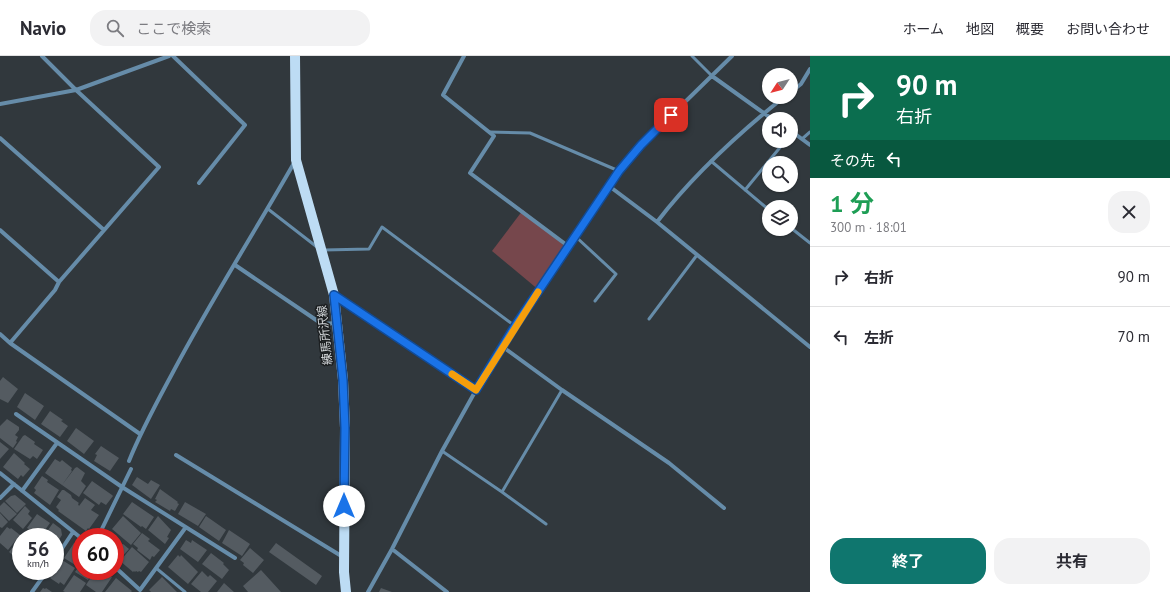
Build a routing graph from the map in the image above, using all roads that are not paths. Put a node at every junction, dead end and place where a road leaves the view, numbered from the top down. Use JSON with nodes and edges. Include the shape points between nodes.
{"nodes":[{"id":1,"x":42,"y":56,"type":"edge"},
{"id":2,"x":168,"y":56,"type":"edge"},
{"id":3,"x":173,"y":56,"type":"edge"},
{"id":4,"x":295,"y":56,"type":"edge"},
{"id":5,"x":464,"y":56,"type":"edge"},
{"id":6,"x":692,"y":56,"type":"edge"},
{"id":7,"x":732,"y":56,"type":"edge"},
{"id":8,"x":810,"y":69,"type":"edge"},
{"id":9,"x":712,"y":76,"type":"junction"},
{"id":10,"x":798,"y":86,"type":"edge"},
{"id":11,"x":76,"y":90,"type":"junction"},
{"id":12,"x":0,"y":104,"type":"edge"},
{"id":13,"x":775,"y":104,"type":"edge"},
{"id":14,"x":763,"y":112,"type":"edge"},
{"id":15,"x":765,"y":112,"type":"edge"},
{"id":16,"x":762,"y":115,"type":"edge"},
{"id":17,"x":489,"y":132,"type":"junction"},
{"id":18,"x":810,"y":132,"type":"edge"},
{"id":19,"x":798,"y":136,"type":"edge"},
{"id":20,"x":0,"y":138,"type":"edge"},
{"id":21,"x":802,"y":139,"type":"junction"},
{"id":22,"x":810,"y":145,"type":"edge"},
{"id":23,"x":780,"y":148,"type":"edge"},
{"id":24,"x":296,"y":160,"type":"junction"},
{"id":25,"x":711,"y":161,"type":"junction"},
{"id":26,"x":619,"y":171,"type":"junction"},
{"id":27,"x":199,"y":183,"type":"dead end"},
{"id":28,"x":610,"y":186,"type":"junction"},
{"id":29,"x":745,"y":190,"type":"junction"},
{"id":30,"x":762,"y":204,"type":"edge"},
{"id":31,"x":268,"y":209,"type":"junction"},
{"id":32,"x":657,"y":222,"type":"junction"},
{"id":33,"x":0,"y":230,"type":"edge"},
{"id":34,"x":104,"y":230,"type":"junction"},
{"id":35,"x":798,"y":234,"type":"edge"},
{"id":36,"x":575,"y":236,"type":"junction"},
{"id":37,"x":810,"y":243,"type":"edge"},
{"id":38,"x":568,"y":246,"type":"junction"},
{"id":39,"x":321,"y":250,"type":"junction"},
{"id":40,"x":697,"y":255,"type":"junction"},
{"id":41,"x":235,"y":265,"type":"junction"},
{"id":42,"x":59,"y":282,"type":"junction"},
{"id":43,"x":334,"y":295,"type":"junction"},
{"id":44,"x":595,"y":301,"type":"dead end"},
{"id":45,"x":649,"y":319,"type":"dead end"},
{"id":46,"x":336,"y":324,"type":"junction"},
{"id":47,"x":515,"y":326,"type":"junction"},
{"id":48,"x":0,"y":334,"type":"edge"},
{"id":49,"x":10,"y":343,"type":"junction"},
{"id":50,"x":503,"y":347,"type":"junction"},
{"id":51,"x":810,"y":347,"type":"edge"},
{"id":52,"x":476,"y":390,"type":"junction"},
{"id":53,"x":562,"y":390,"type":"junction"},
{"id":54,"x":16,"y":414,"type":"dead end"},
{"id":55,"x":140,"y":434,"type":"junction"},
{"id":56,"x":57,"y":443,"type":"junction"},
{"id":57,"x":442,"y":451,"type":"junction"},
{"id":58,"x":176,"y":455,"type":"dead end"},
{"id":59,"x":129,"y":461,"type":"dead end"},
{"id":60,"x":131,"y":469,"type":"dead end"},
{"id":61,"x":0,"y":473,"type":"edge"},
{"id":62,"x":14,"y":484,"type":"junction"},
{"id":63,"x":122,"y":487,"type":"junction"},
{"id":64,"x":22,"y":491,"type":"junction"},
{"id":65,"x":502,"y":492,"type":"junction"},
{"id":66,"x":0,"y":498,"type":"edge"},
{"id":67,"x":724,"y":508,"type":"dead end"},
{"id":68,"x":546,"y":524,"type":"dead end"},
{"id":69,"x":102,"y":528,"type":"edge"},
{"id":70,"x":186,"y":528,"type":"junction"},
{"id":71,"x":72,"y":531,"type":"edge"},
{"id":72,"x":72,"y":534,"type":"edge"},
{"id":73,"x":64,"y":546,"type":"edge"},
{"id":74,"x":392,"y":549,"type":"junction"},
{"id":75,"x":235,"y":558,"type":"dead end"},
{"id":76,"x":344,"y":558,"type":"junction"},
{"id":77,"x":156,"y":568,"type":"junction"},
{"id":78,"x":124,"y":576,"type":"edge"},
{"id":79,"x":41,"y":580,"type":"edge"},
{"id":80,"x":140,"y":591,"type":"edge"},
{"id":81,"x":32,"y":592,"type":"edge"},
{"id":82,"x":185,"y":592,"type":"edge"},
{"id":83,"x":346,"y":592,"type":"edge"},
{"id":84,"x":368,"y":592,"type":"edge"},
{"id":85,"x":447,"y":592,"type":"edge"}],
"edges":[{"from":1,"to":11,"type":"street"},
{"from":2,"to":11,"type":"street"},
{"from":3,"to":27,"type":"street","via":[[246,125]]},
{"from":4,"to":24,"type":"main road","name":"練馬所沢線"},
{"from":5,"to":17,"type":"street","via":[[443,95]]},
{"from":6,"to":9,"type":"lane"},
{"from":7,"to":9,"type":"street"},
{"from":8,"to":10,"type":"street"},
{"from":9,"to":14,"type":"street"},
{"from":9,"to":26,"type":"street","via":[[641,145]]},
{"from":11,"to":12,"type":"street"},
{"from":11,"to":34,"type":"street","via":[[159,168]]},
{"from":13,"to":15,"type":"street"},
{"from":16,"to":25,"type":"street"},
{"from":17,"to":26,"type":"lane","via":[[530,133]]},
{"from":17,"to":38,"type":"street","via":[[494,136],[470,173]]},
{"from":18,"to":21,"type":"lane"},
{"from":19,"to":21,"type":"street"},
{"from":20,"to":34,"type":"street"},
{"from":21,"to":22,"type":"street"},
{"from":23,"to":29,"type":"lane"},
{"from":24,"to":31,"type":"street"},
{"from":24,"to":39,"type":"main road","name":"練馬所沢線"},
{"from":25,"to":29,"type":"lane"},
{"from":25,"to":32,"type":"street"},
{"from":26,"to":28,"type":"street"},
{"from":28,"to":32,"type":"street"},
{"from":28,"to":36,"type":"street"},
{"from":29,"to":30,"type":"lane"},
{"from":31,"to":39,"type":"lane"},
{"from":31,"to":41,"type":"street"},
{"from":32,"to":40,"type":"street"},
{"from":33,"to":42,"type":"street"},
{"from":34,"to":42,"type":"street"},
{"from":35,"to":37,"type":"lane"},
{"from":36,"to":38,"type":"street"},
{"from":36,"to":44,"type":"lane","via":[[616,274]]},
{"from":38,"to":47,"type":"street"},
{"from":39,"to":43,"type":"main road","name":"練馬所沢線"},
{"from":39,"to":47,"type":"lane","via":[[370,249],[382,227]]},
{"from":40,"to":45,"type":"lane"},
{"from":40,"to":51,"type":"street"},
{"from":41,"to":46,"type":"street","via":[[322,324]]},
{"from":41,"to":55,"type":"street","via":[[194,331]]},
{"from":42,"to":49,"type":"street"},
{"from":43,"to":46,"type":"main road","name":"練馬所沢線"},
{"from":43,"to":52,"type":"lane"},
{"from":46,"to":76,"type":"main road","name":"練馬所沢線","via":[[343,380],[345,428]]},
{"from":47,"to":50,"type":"street"},
{"from":48,"to":49,"type":"street"},
{"from":49,"to":55,"type":"street"},
{"from":50,"to":52,"type":"street"},
{"from":50,"to":53,"type":"street"},
{"from":52,"to":57,"type":"street"},
{"from":53,"to":65,"type":"lane"},
{"from":53,"to":67,"type":"street","via":[[669,463]]},
{"from":54,"to":56,"type":"street"},
{"from":55,"to":59,"type":"street"},
{"from":56,"to":63,"type":"street"},
{"from":56,"to":64,"type":"street"},
{"from":57,"to":65,"type":"lane"},
{"from":57,"to":74,"type":"street"},
{"from":58,"to":76,"type":"street"},
{"from":60,"to":63,"type":"street"},
{"from":61,"to":62,"type":"street"},
{"from":62,"to":64,"type":"street"},
{"from":62,"to":66,"type":"street"},
{"from":63,"to":69,"type":"street"},
{"from":63,"to":70,"type":"street"},
{"from":64,"to":71,"type":"street"},
{"from":65,"to":68,"type":"lane"},
{"from":70,"to":75,"type":"street"},
{"from":70,"to":77,"type":"street"},
{"from":72,"to":73,"type":"street"},
{"from":74,"to":84,"type":"street"},
{"from":74,"to":85,"type":"street"},
{"from":76,"to":83,"type":"main road","name":"練馬所沢線"},
{"from":77,"to":80,"type":"street"},
{"from":77,"to":82,"type":"lane"},
{"from":78,"to":80,"type":"street"},
{"from":79,"to":81,"type":"street"}]}
